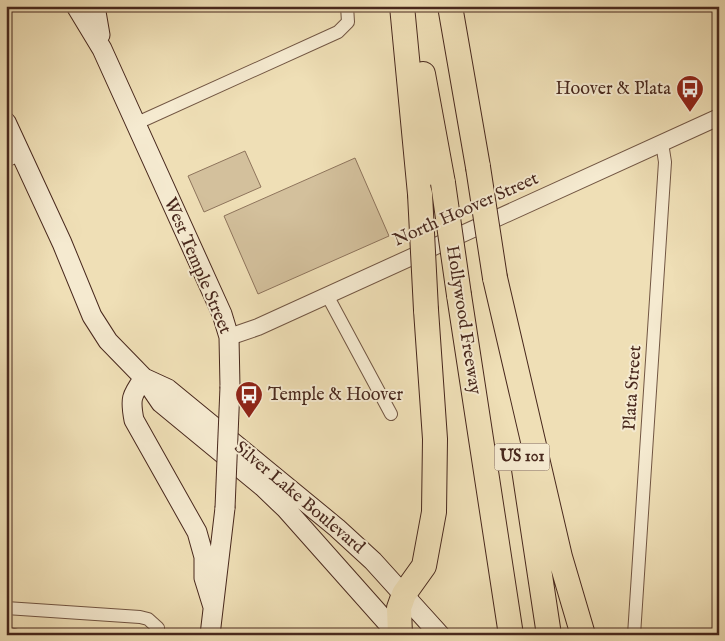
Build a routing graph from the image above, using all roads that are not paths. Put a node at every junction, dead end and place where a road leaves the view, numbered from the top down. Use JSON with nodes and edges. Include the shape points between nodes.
{"nodes":[{"id":1,"x":76,"y":6,"type":"edge"},
{"id":2,"x":95,"y":6,"type":"edge"},
{"id":3,"x":347,"y":6,"type":"edge"},
{"id":4,"x":402,"y":6,"type":"edge"},
{"id":5,"x":408,"y":6,"type":"edge"},
{"id":6,"x":450,"y":6,"type":"edge"},
{"id":7,"x":102,"y":49,"type":"junction"},
{"id":8,"x":719,"y":117,"type":"edge"},
{"id":9,"x":6,"y":122,"type":"edge"},
{"id":10,"x":135,"y":124,"type":"junction"},
{"id":11,"x":662,"y":143,"type":"junction"},
{"id":12,"x":14,"y":157,"type":"edge"},
{"id":13,"x":495,"y":278,"type":"junction"},
{"id":14,"x":327,"y":295,"type":"junction"},
{"id":15,"x":229,"y":337,"type":"junction"},
{"id":16,"x":144,"y":378,"type":"junction"},
{"id":17,"x":391,"y":414,"type":"dead end"},
{"id":18,"x":404,"y":594,"type":"junction"},
{"id":19,"x":214,"y":607,"type":"junction"},
{"id":20,"x":6,"y":608,"type":"edge"},
{"id":21,"x":6,"y":634,"type":"edge"},
{"id":22,"x":14,"y":635,"type":"edge"},
{"id":23,"x":158,"y":635,"type":"edge"},
{"id":24,"x":210,"y":635,"type":"edge"},
{"id":25,"x":399,"y":635,"type":"edge"},
{"id":26,"x":440,"y":635,"type":"edge"},
{"id":27,"x":511,"y":635,"type":"edge"},
{"id":28,"x":549,"y":635,"type":"edge"},
{"id":29,"x":583,"y":635,"type":"edge"},
{"id":30,"x":634,"y":635,"type":"edge"}],
"edges":[{"from":1,"to":7,"type":"main road","name":"West Temple Street"},
{"from":2,"to":7,"type":"main road"},
{"from":3,"to":10,"type":"street","via":[[348,22],[338,32]]},
{"from":4,"to":18,"type":"highway","bridge":true,"via":[[420,194],[435,439],[434,512],[424,566]]},
{"from":5,"to":27,"type":"highway","name":"Hollywood Freeway","number":"US 101","bridge":true,"via":[[442,183]]},
{"from":6,"to":13,"type":"highway","number":"US 101","bridge":true},
{"from":7,"to":10,"type":"main road","name":"West Temple Street"},
{"from":8,"to":11,"type":"street","name":"North Hoover Street"},
{"from":9,"to":12,"type":"main road","name":"Silver Lake Boulevard"},
{"from":10,"to":15,"type":"main road","name":"West Temple Street","via":[[222,314]]},
{"from":11,"to":14,"type":"street","name":"North Hoover Street"},
{"from":11,"to":30,"type":"street","name":"Plata Street","via":[[665,162]]},
{"from":12,"to":16,"type":"main road","name":"Silver Lake Boulevard","via":[[62,243],[92,316],[122,358]]},
{"from":13,"to":28,"type":"highway","number":"US 101"},
{"from":13,"to":29,"type":"highway","via":[[560,557]]},
{"from":14,"to":15,"type":"street","name":"North Hoover Street"},
{"from":14,"to":17,"type":"street"},
{"from":15,"to":19,"type":"main road","name":"West Temple Street","bridge":true,"via":[[225,508]]},
{"from":16,"to":18,"type":"main road","name":"Silver Lake Boulevard","via":[[168,389],[330,522]]},
{"from":16,"to":19,"type":"main road","via":[[132,394],[134,420],[197,532],[204,556],[204,578]]},
{"from":16,"to":25,"type":"main road","name":"Silver Lake Boulevard","via":[[161,403],[263,487],[286,510]]},
{"from":18,"to":25,"type":"highway","via":[[399,608]]},
{"from":18,"to":26,"type":"main road","name":"Silver Lake Boulevard"},
{"from":19,"to":24,"type":"main road","name":"West Temple Street"},
{"from":20,"to":23,"type":"street","via":[[140,617],[154,623]]},
{"from":21,"to":22,"type":"street"}]}
